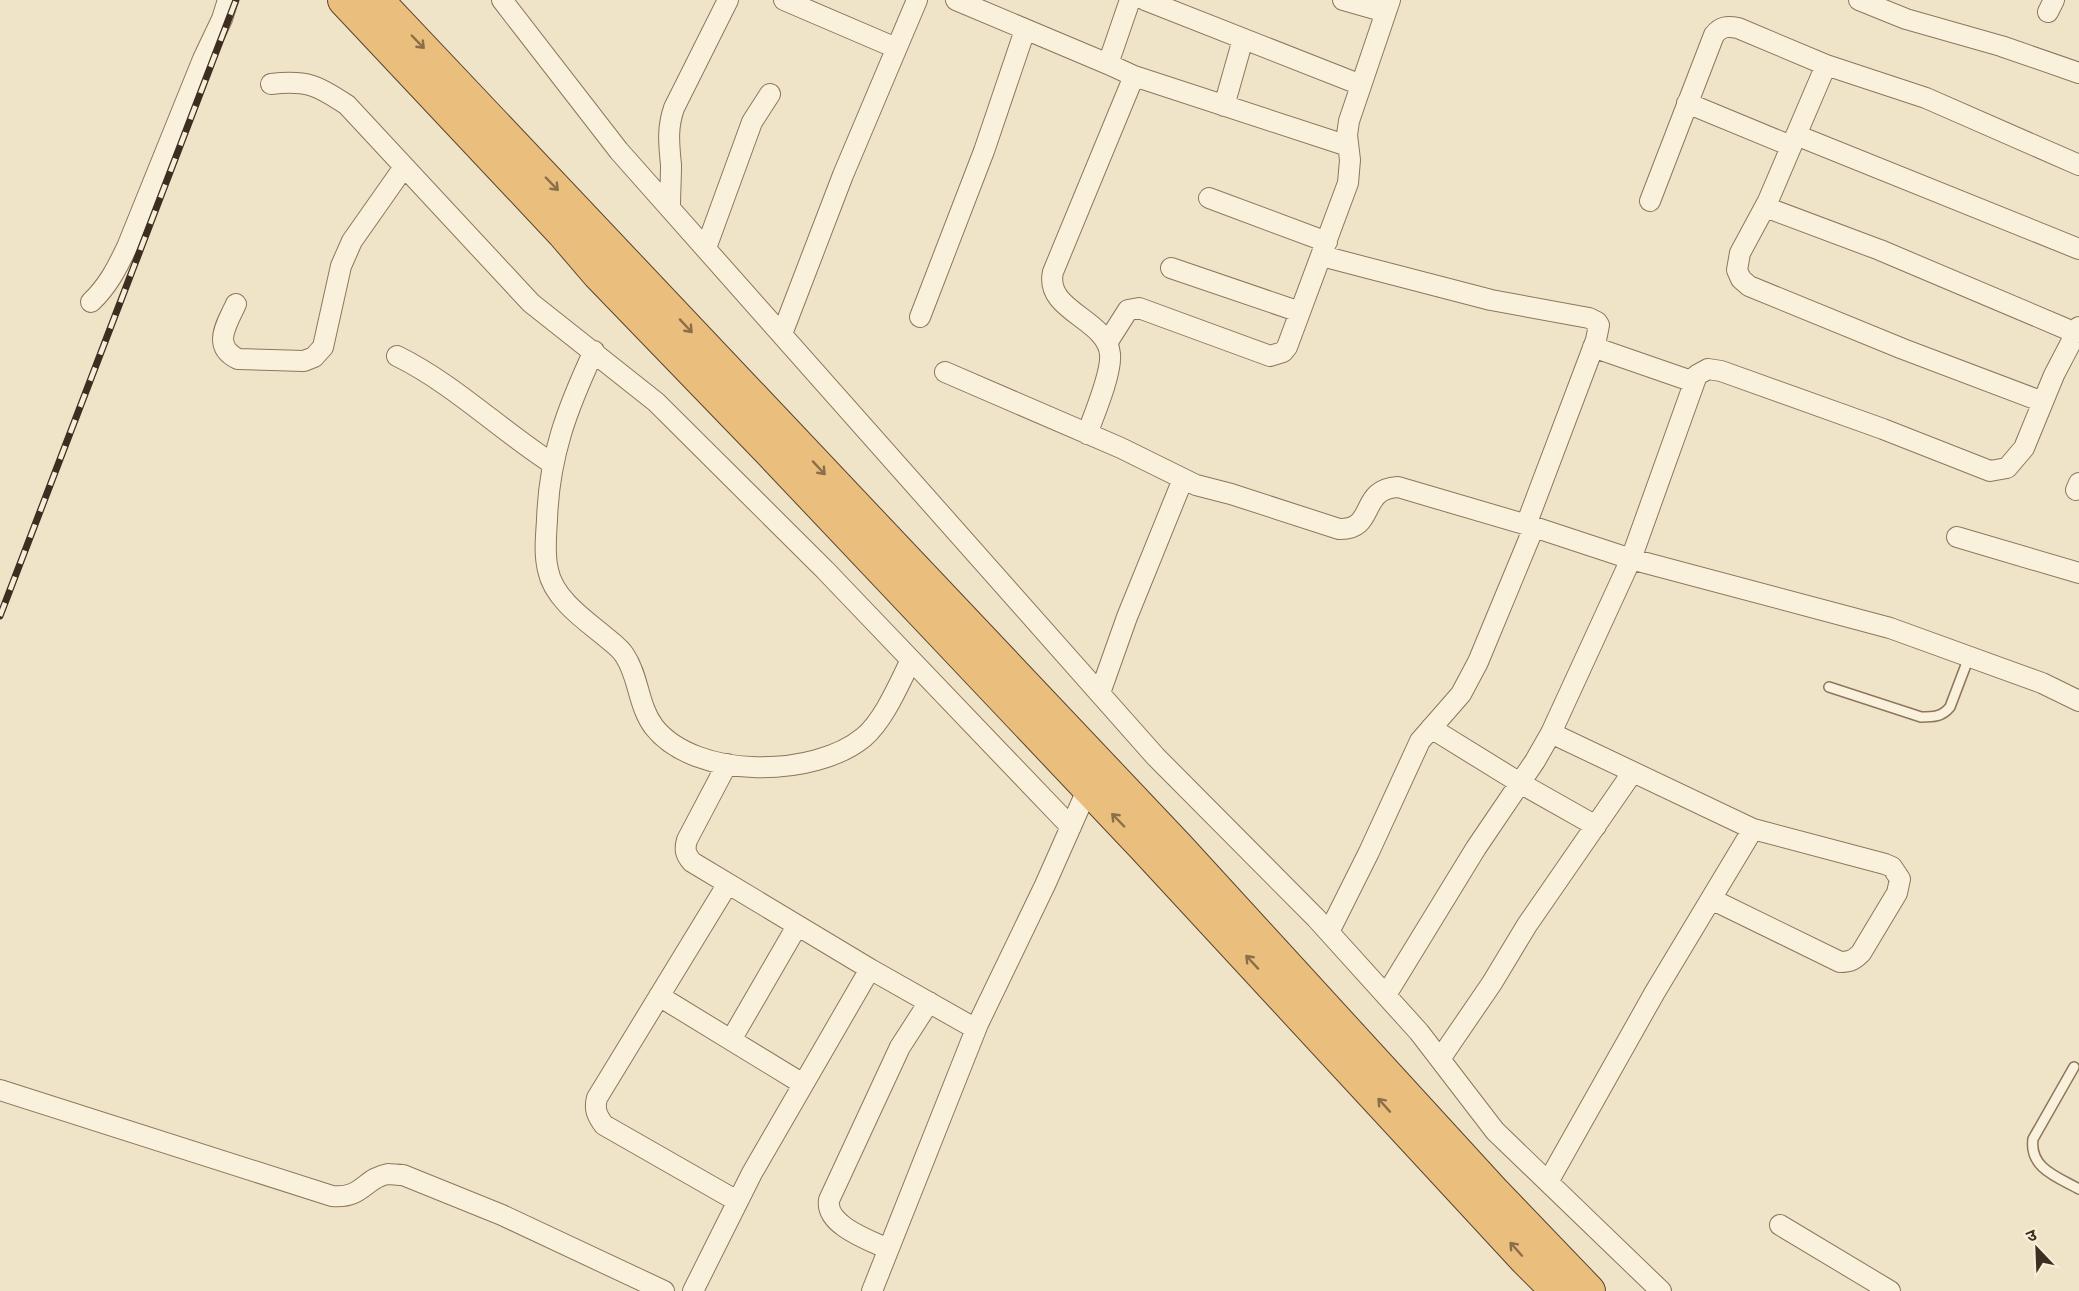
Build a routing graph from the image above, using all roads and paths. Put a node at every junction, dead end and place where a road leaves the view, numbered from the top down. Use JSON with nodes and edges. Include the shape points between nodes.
{"nodes":[{"id":1,"x":228,"y":0,"type":"edge"},
{"id":2,"x":344,"y":0,"type":"edge"},
{"id":3,"x":377,"y":0,"type":"edge"},
{"id":4,"x":728,"y":0,"type":"edge"},
{"id":5,"x":784,"y":0,"type":"edge"},
{"id":6,"x":917,"y":0,"type":"edge"},
{"id":7,"x":1130,"y":0,"type":"edge"},
{"id":8,"x":1144,"y":0,"type":"edge"},
{"id":9,"x":1342,"y":0,"type":"edge"},
{"id":10,"x":1859,"y":0,"type":"edge"},
{"id":11,"x":968,"y":2,"type":"edge"},
{"id":12,"x":510,"y":4,"type":"edge"},
{"id":13,"x":1387,"y":6,"type":"edge"},
{"id":14,"x":1025,"y":30,"type":"junction"},
{"id":15,"x":1243,"y":39,"type":"junction"},
{"id":16,"x":896,"y":48,"type":"junction"},
{"id":17,"x":1108,"y":64,"type":"junction"},
{"id":18,"x":1826,"y":65,"type":"junction"},
{"id":19,"x":2079,"y":73,"type":"edge"},
{"id":20,"x":1134,"y":76,"type":"junction"},
{"id":21,"x":271,"y":84,"type":"dead end"},
{"id":22,"x":1361,"y":85,"type":"junction"},
{"id":23,"x":770,"y":94,"type":"dead end"},
{"id":24,"x":1687,"y":104,"type":"junction"},
{"id":25,"x":1224,"y":106,"type":"junction"},
{"id":26,"x":1793,"y":140,"type":"junction"},
{"id":27,"x":1348,"y":146,"type":"junction"},
{"id":28,"x":2079,"y":165,"type":"edge"},
{"id":29,"x":404,"y":167,"type":"junction"},
{"id":30,"x":1209,"y":198,"type":"dead end"},
{"id":31,"x":1650,"y":201,"type":"dead end"},
{"id":32,"x":1765,"y":207,"type":"junction"},
{"id":33,"x":670,"y":208,"type":"junction"},
{"id":34,"x":706,"y":248,"type":"junction"},
{"id":35,"x":1324,"y":249,"type":"junction"},
{"id":36,"x":2079,"y":249,"type":"edge"},
{"id":37,"x":1171,"y":268,"type":"dead end"},
{"id":38,"x":91,"y":302,"type":"dead end"},
{"id":39,"x":236,"y":304,"type":"dead end"},
{"id":40,"x":1300,"y":312,"type":"junction"},
{"id":41,"x":920,"y":317,"type":"dead end"},
{"id":42,"x":2077,"y":330,"type":"edge"},
{"id":43,"x":782,"y":334,"type":"junction"},
{"id":44,"x":1107,"y":343,"type":"junction"},
{"id":45,"x":1593,"y":347,"type":"junction"},
{"id":46,"x":594,"y":351,"type":"junction"},
{"id":47,"x":397,"y":356,"type":"dead end"},
{"id":48,"x":945,"y":372,"type":"dead end"},
{"id":49,"x":1694,"y":382,"type":"junction"},
{"id":50,"x":2043,"y":402,"type":"junction"},
{"id":51,"x":1087,"y":434,"type":"junction"},
{"id":52,"x":553,"y":464,"type":"junction"},
{"id":53,"x":1183,"y":479,"type":"junction"},
{"id":54,"x":1530,"y":526,"type":"junction"},
{"id":55,"x":1956,"y":537,"type":"dead end"},
{"id":56,"x":1631,"y":559,"type":"junction"},
{"id":57,"x":2079,"y":573,"type":"edge"},
{"id":58,"x":1969,"y":657,"type":"junction"},
{"id":59,"x":911,"y":660,"type":"junction"},
{"id":60,"x":1829,"y":687,"type":"dead end"},
{"id":61,"x":1100,"y":693,"type":"junction"},
{"id":62,"x":2078,"y":694,"type":"edge"},
{"id":63,"x":1431,"y":728,"type":"junction"},
{"id":64,"x":1551,"y":733,"type":"junction"},
{"id":65,"x":728,"y":764,"type":"junction"},
{"id":66,"x":1632,"y":773,"type":"junction"},
{"id":67,"x":1520,"y":783,"type":"junction"},
{"id":68,"x":1088,"y":788,"type":"junction"},
{"id":69,"x":1596,"y":826,"type":"junction"},
{"id":70,"x":1071,"y":827,"type":"junction"},
{"id":71,"x":1753,"y":829,"type":"junction"},
{"id":72,"x":727,"y":885,"type":"junction"},
{"id":73,"x":1711,"y":899,"type":"junction"},
{"id":74,"x":797,"y":926,"type":"junction"},
{"id":75,"x":1329,"y":932,"type":"junction"},
{"id":76,"x":870,"y":969,"type":"junction"},
{"id":77,"x":1386,"y":995,"type":"junction"},
{"id":78,"x":659,"y":996,"type":"junction"},
{"id":79,"x":929,"y":1002,"type":"junction"},
{"id":80,"x":976,"y":1029,"type":"junction"},
{"id":81,"x":731,"y":1040,"type":"junction"},
{"id":82,"x":1440,"y":1059,"type":"junction"},
{"id":83,"x":2074,"y":1067,"type":"dead end"},
{"id":84,"x":803,"y":1084,"type":"junction"},
{"id":85,"x":0,"y":1089,"type":"edge"},
{"id":86,"x":1548,"y":1182,"type":"junction"},
{"id":87,"x":2079,"y":1189,"type":"edge"},
{"id":88,"x":737,"y":1202,"type":"junction"},
{"id":89,"x":1780,"y":1225,"type":"dead end"},
{"id":90,"x":888,"y":1250,"type":"junction"},
{"id":91,"x":1552,"y":1289,"type":"edge"},
{"id":92,"x":664,"y":1291,"type":"edge"},
{"id":93,"x":693,"y":1291,"type":"edge"},
{"id":94,"x":872,"y":1291,"type":"edge"},
{"id":95,"x":1589,"y":1291,"type":"edge"},
{"id":96,"x":1660,"y":1291,"type":"edge"},
{"id":97,"x":1890,"y":1291,"type":"edge"}],
"edges":[{"from":1,"to":38,"type":"street","via":[[127,247],[114,275]]},
{"from":2,"to":68,"type":"highway","via":[[599,275]]},
{"from":3,"to":95,"type":"highway","one_way":true,"via":[[1185,855]]},
{"from":4,"to":33,"type":"street","via":[[669,122]]},
{"from":5,"to":16,"type":"street"},
{"from":6,"to":16,"type":"street"},
{"from":7,"to":17,"type":"street"},
{"from":8,"to":15,"type":"street"},
{"from":9,"to":13,"type":"street"},
{"from":10,"to":19,"type":"street","via":[[1906,19]]},
{"from":11,"to":14,"type":"street"},
{"from":12,"to":33,"type":"street","via":[[619,151]]},
{"from":13,"to":22,"type":"street"},
{"from":14,"to":17,"type":"street"},
{"from":14,"to":41,"type":"street","via":[[984,151]]},
{"from":15,"to":22,"type":"street"},
{"from":15,"to":25,"type":"street"},
{"from":16,"to":43,"type":"street"},
{"from":17,"to":20,"type":"street"},
{"from":18,"to":24,"type":"street","via":[[1738,28],[1724,27],[1714,35]]},
{"from":18,"to":26,"type":"street"},
{"from":18,"to":28,"type":"street","via":[[1926,98]]},
{"from":20,"to":25,"type":"street"},
{"from":20,"to":44,"type":"street","via":[[1050,281],[1059,298]]},
{"from":21,"to":29,"type":"street","via":[[290,82],[320,87],[347,105]]},
{"from":22,"to":27,"type":"street","via":[[1349,121]]},
{"from":23,"to":34,"type":"street","via":[[752,122]]},
{"from":24,"to":26,"type":"street"},
{"from":24,"to":31,"type":"street"},
{"from":25,"to":27,"type":"street"},
{"from":26,"to":32,"type":"street"},
{"from":26,"to":36,"type":"street"},
{"from":27,"to":35,"type":"street","via":[[1348,183]]},
{"from":29,"to":39,"type":"street","via":[[352,241],[341,266],[323,347],[318,354],[304,361],[231,356],[223,336]]},
{"from":29,"to":46,"type":"street","via":[[531,303]]},
{"from":30,"to":35,"type":"street"},
{"from":32,"to":42,"type":"street"},
{"from":32,"to":50,"type":"street","via":[[1737,261],[1741,279],[1749,286]]},
{"from":33,"to":34,"type":"street"},
{"from":34,"to":43,"type":"street"},
{"from":35,"to":40,"type":"street"},
{"from":35,"to":45,"type":"street","via":[[1491,300],[1589,318],[1599,326]]},
{"from":37,"to":40,"type":"street"},
{"from":40,"to":44,"type":"street","via":[[1287,347],[1270,356],[1139,308],[1128,310]]},
{"from":42,"to":50,"type":"street"},
{"from":43,"to":61,"type":"street"},
{"from":44,"to":51,"type":"street","via":[[1109,368]]},
{"from":45,"to":49,"type":"street"},
{"from":45,"to":54,"type":"street"},
{"from":46,"to":52,"type":"street","via":[[562,425]]},
{"from":46,"to":59,"type":"street","via":[[656,402]]},
{"from":47,"to":52,"type":"street","via":[[441,381]]},
{"from":48,"to":51,"type":"street"},
{"from":49,"to":50,"type":"street","via":[[1697,375],[1708,369],[1721,371],[1990,471],[2007,468],[2015,461]]},
{"from":49,"to":56,"type":"street"},
{"from":51,"to":53,"type":"street"},
{"from":52,"to":65,"type":"street","via":[[545,547],[550,581],[586,621],[626,656],[655,727],[678,746],[704,759]]},
{"from":53,"to":54,"type":"street","via":[[1339,529],[1349,529],[1361,522],[1374,496],[1389,487]]},
{"from":53,"to":61,"type":"street","via":[[1126,617]]},
{"from":54,"to":56,"type":"street"},
{"from":54,"to":63,"type":"street","via":[[1478,662],[1461,694]]},
{"from":55,"to":57,"type":"street"},
{"from":56,"to":58,"type":"street","via":[[1890,628]]},
{"from":56,"to":64,"type":"street"},
{"from":58,"to":60,"type":"lane","via":[[1950,707],[1935,717],[1921,717]]},
{"from":58,"to":62,"type":"street"},
{"from":59,"to":65,"type":"street","via":[[875,725],[846,749],[827,759],[801,765]]},
{"from":59,"to":70,"type":"street"},
{"from":61,"to":75,"type":"street","via":[[1156,757]]},
{"from":63,"to":67,"type":"street"},
{"from":63,"to":75,"type":"street","via":[[1410,760],[1370,852]]},
{"from":64,"to":66,"type":"street"},
{"from":64,"to":67,"type":"street"},
{"from":65,"to":72,"type":"street","via":[[685,848],[692,862]]},
{"from":66,"to":69,"type":"street"},
{"from":66,"to":71,"type":"street"},
{"from":67,"to":69,"type":"street"},
{"from":67,"to":77,"type":"street"},
{"from":68,"to":70,"type":"street"},
{"from":91,"to":68,"type":"highway","one_way":true},
{"from":69,"to":82,"type":"street"},
{"from":70,"to":80,"type":"street"},
{"from":71,"to":73,"type":"street"},
{"from":71,"to":73,"type":"street","via":[[1892,867],[1900,879],[1897,893],[1861,953],[1846,962]]},
{"from":72,"to":74,"type":"street"},
{"from":72,"to":78,"type":"street"},
{"from":73,"to":86,"type":"street"},
{"from":74,"to":76,"type":"street"},
{"from":74,"to":81,"type":"street"},
{"from":75,"to":77,"type":"street"},
{"from":76,"to":79,"type":"street"},
{"from":76,"to":84,"type":"street"},
{"from":77,"to":82,"type":"street"},
{"from":78,"to":81,"type":"street"},
{"from":78,"to":88,"type":"street","via":[[597,1098],[596,1112],[604,1125]]},
{"from":79,"to":80,"type":"street"},
{"from":79,"to":90,"type":"street","via":[[900,1047],[828,1206],[842,1226]]},
{"from":80,"to":90,"type":"street"},
{"from":81,"to":84,"type":"street"},
{"from":82,"to":86,"type":"street","via":[[1495,1131]]},
{"from":83,"to":87,"type":"lane","via":[[2033,1138],[2031,1150],[2048,1172]]},
{"from":84,"to":88,"type":"street"},
{"from":85,"to":92,"type":"street","via":[[332,1196],[348,1197],[388,1174],[403,1175],[502,1215]]},
{"from":86,"to":96,"type":"street"},
{"from":88,"to":93,"type":"street"},
{"from":89,"to":97,"type":"street"},
{"from":90,"to":94,"type":"street"}]}
